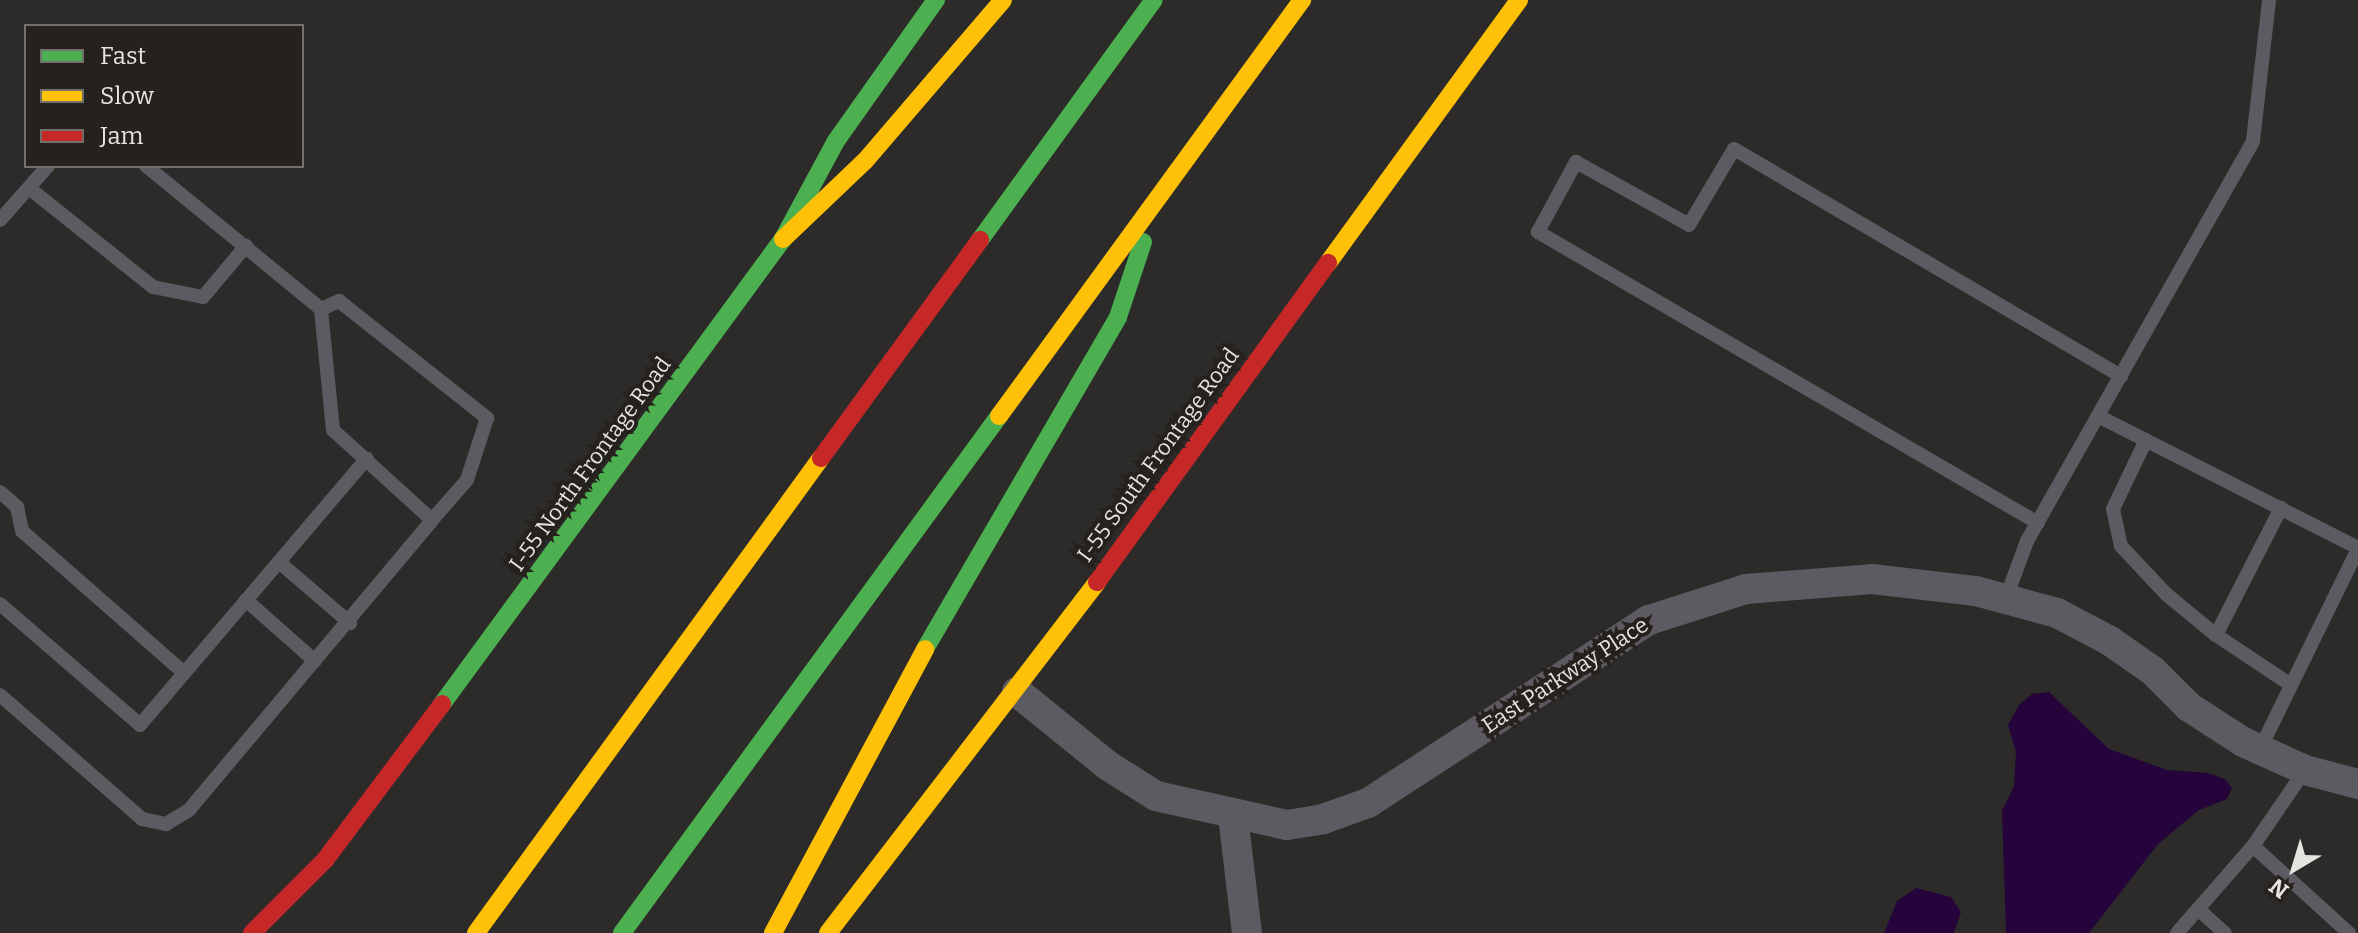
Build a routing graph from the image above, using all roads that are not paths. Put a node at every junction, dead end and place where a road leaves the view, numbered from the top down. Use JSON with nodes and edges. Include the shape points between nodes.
{"nodes":[{"id":1,"x":936,"y":0,"type":"edge"},
{"id":2,"x":1003,"y":0,"type":"edge"},
{"id":3,"x":1154,"y":0,"type":"edge"},
{"id":4,"x":1302,"y":0,"type":"edge"},
{"id":5,"x":1519,"y":0,"type":"edge"},
{"id":6,"x":2269,"y":0,"type":"edge"},
{"id":7,"x":46,"y":168,"type":"edge"},
{"id":8,"x":148,"y":168,"type":"edge"},
{"id":9,"x":29,"y":188,"type":"junction"},
{"id":10,"x":1157,"y":201,"type":"junction"},
{"id":11,"x":0,"y":220,"type":"edge"},
{"id":12,"x":783,"y":239,"type":"junction"},
{"id":13,"x":246,"y":246,"type":"junction"},
{"id":14,"x":321,"y":309,"type":"junction"},
{"id":15,"x":2121,"y":376,"type":"junction"},
{"id":16,"x":2098,"y":416,"type":"junction"},
{"id":17,"x":2146,"y":440,"type":"junction"},
{"id":18,"x":367,"y":458,"type":"junction"},
{"id":19,"x":0,"y":492,"type":"edge"},
{"id":20,"x":2281,"y":508,"type":"junction"},
{"id":21,"x":432,"y":520,"type":"junction"},
{"id":22,"x":2038,"y":523,"type":"junction"},
{"id":23,"x":2358,"y":548,"type":"edge"},
{"id":24,"x":279,"y":562,"type":"junction"},
{"id":25,"x":2006,"y":598,"type":"junction"},
{"id":26,"x":246,"y":600,"type":"junction"},
{"id":27,"x":0,"y":604,"type":"edge"},
{"id":28,"x":350,"y":623,"type":"junction"},
{"id":29,"x":2216,"y":635,"type":"junction"},
{"id":30,"x":315,"y":661,"type":"junction"},
{"id":31,"x":184,"y":673,"type":"junction"},
{"id":32,"x":2291,"y":685,"type":"junction"},
{"id":33,"x":1017,"y":692,"type":"junction"},
{"id":34,"x":0,"y":695,"type":"edge"},
{"id":35,"x":2260,"y":749,"type":"junction"},
{"id":36,"x":2305,"y":770,"type":"junction"},
{"id":37,"x":2358,"y":784,"type":"edge"},
{"id":38,"x":1233,"y":816,"type":"junction"},
{"id":39,"x":2253,"y":846,"type":"junction"},
{"id":40,"x":2198,"y":909,"type":"junction"},
{"id":41,"x":252,"y":933,"type":"edge"},
{"id":42,"x":476,"y":933,"type":"edge"},
{"id":43,"x":622,"y":933,"type":"edge"},
{"id":44,"x":773,"y":933,"type":"edge"},
{"id":45,"x":828,"y":933,"type":"edge"},
{"id":46,"x":1247,"y":933,"type":"edge"},
{"id":47,"x":2177,"y":933,"type":"edge"},
{"id":48,"x":2225,"y":933,"type":"edge"},
{"id":49,"x":2349,"y":933,"type":"edge"}],
"edges":[{"from":1,"to":12,"type":"main road","name":"I-55 North Frontage Road","via":[[836,141]]},
{"from":2,"to":12,"type":"main road","via":[[865,161]]},
{"from":3,"to":42,"type":"main road"},
{"from":4,"to":10,"type":"main road"},
{"from":5,"to":33,"type":"main road","name":"I-55 South Frontage Road"},
{"from":6,"to":15,"type":"lane","via":[[2253,141]]},
{"from":7,"to":9,"type":"lane"},
{"from":8,"to":13,"type":"lane"},
{"from":9,"to":11,"type":"lane"},
{"from":9,"to":13,"type":"lane","via":[[153,287],[203,297]]},
{"from":10,"to":43,"type":"main road"},
{"from":10,"to":44,"type":"main road","via":[[1118,317],[971,564]]},
{"from":12,"to":41,"type":"main road","name":"I-55 North Frontage Road","via":[[325,860]]},
{"from":13,"to":14,"type":"lane"},
{"from":14,"to":18,"type":"lane","via":[[333,430]]},
{"from":14,"to":21,"type":"lane","via":[[339,301],[487,418],[467,480]]},
{"from":15,"to":16,"type":"lane"},
{"from":15,"to":22,"type":"lane","via":[[1734,149],[1689,225],[1576,162],[1538,232]]},
{"from":16,"to":17,"type":"lane"},
{"from":16,"to":22,"type":"lane"},
{"from":17,"to":20,"type":"lane"},
{"from":17,"to":29,"type":"lane","via":[[2113,509],[2121,546],[2166,594]]},
{"from":18,"to":21,"type":"lane"},
{"from":18,"to":24,"type":"lane"},
{"from":19,"to":31,"type":"lane","via":[[17,507],[22,531]]},
{"from":20,"to":23,"type":"lane"},
{"from":20,"to":29,"type":"lane"},
{"from":21,"to":28,"type":"lane"},
{"from":22,"to":25,"type":"lane"},
{"from":23,"to":32,"type":"lane"},
{"from":24,"to":26,"type":"lane"},
{"from":24,"to":28,"type":"lane"},
{"from":25,"to":35,"type":"street","name":"East Parkway Place","via":[[2057,613],[2110,641],[2153,671],[2189,707]]},
{"from":25,"to":38,"type":"street","name":"East Parkway Place","via":[[1872,579],[1746,589],[1649,620],[1368,803],[1287,825]]},
{"from":26,"to":30,"type":"lane"},
{"from":26,"to":31,"type":"lane"},
{"from":27,"to":31,"type":"lane","via":[[140,725]]},
{"from":28,"to":30,"type":"lane"},
{"from":29,"to":32,"type":"lane"},
{"from":30,"to":34,"type":"lane","via":[[189,810],[166,824],[142,819]]},
{"from":32,"to":35,"type":"lane"},
{"from":33,"to":38,"type":"street","name":"East Parkway Place","via":[[1107,765],[1156,796]]},
{"from":33,"to":45,"type":"main road","name":"I-55 South Frontage Road"},
{"from":35,"to":36,"type":"street","name":"East Parkway Place"},
{"from":36,"to":37,"type":"street","name":"East Parkway Place"},
{"from":36,"to":39,"type":"lane"},
{"from":38,"to":46,"type":"street"},
{"from":39,"to":40,"type":"lane"},
{"from":39,"to":49,"type":"lane"},
{"from":40,"to":47,"type":"lane"},
{"from":40,"to":48,"type":"lane"}]}
